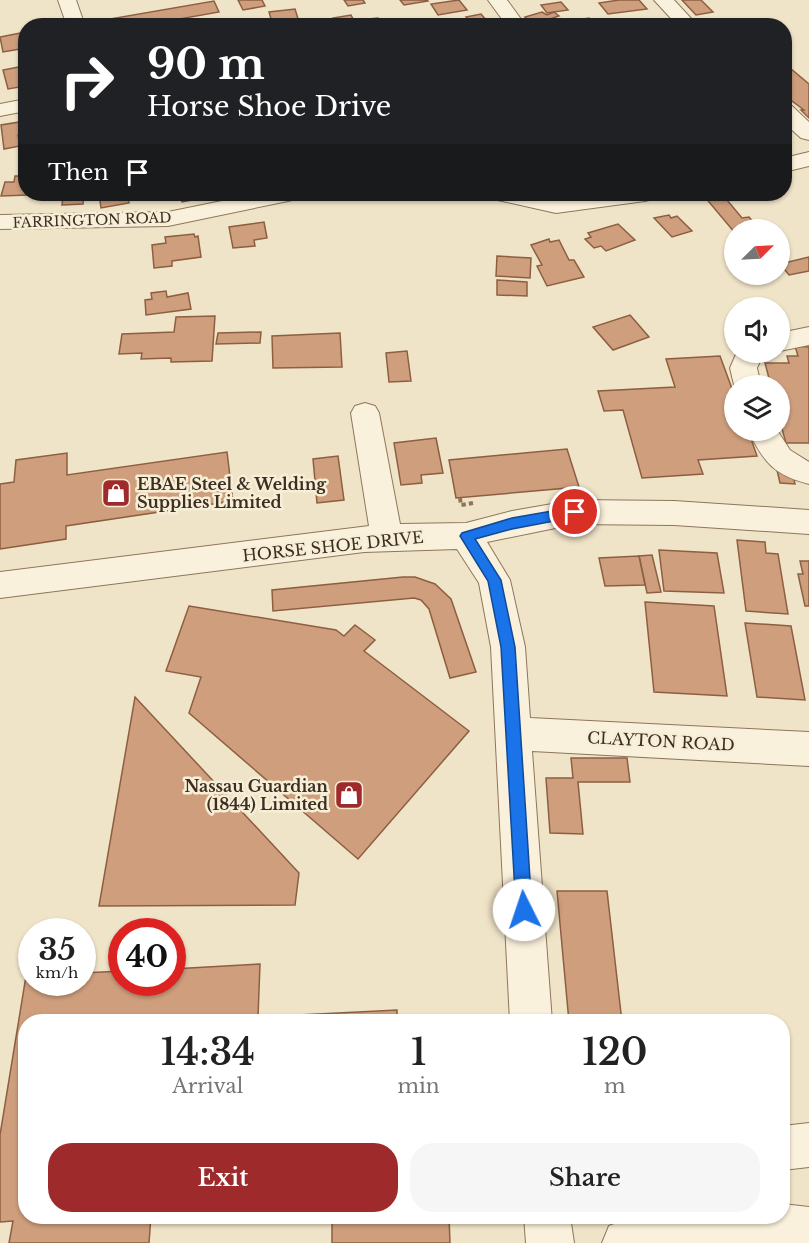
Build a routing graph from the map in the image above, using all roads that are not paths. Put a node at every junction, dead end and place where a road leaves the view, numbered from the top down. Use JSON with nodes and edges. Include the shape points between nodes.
{"nodes":[{"id":1,"x":67,"y":0,"type":"edge"},
{"id":2,"x":497,"y":0,"type":"edge"},
{"id":3,"x":663,"y":0,"type":"edge"},
{"id":4,"x":73,"y":18,"type":"edge"},
{"id":5,"x":511,"y":18,"type":"edge"},
{"id":6,"x":681,"y":18,"type":"edge"},
{"id":7,"x":18,"y":107,"type":"edge"},
{"id":8,"x":0,"y":110,"type":"edge"},
{"id":9,"x":792,"y":118,"type":"edge"},
{"id":10,"x":809,"y":133,"type":"edge"},
{"id":11,"x":809,"y":159,"type":"edge"},
{"id":12,"x":792,"y":163,"type":"edge"},
{"id":13,"x":165,"y":201,"type":"edge"},
{"id":14,"x":254,"y":201,"type":"edge"},
{"id":15,"x":533,"y":201,"type":"edge"},
{"id":16,"x":590,"y":201,"type":"edge"},
{"id":17,"x":168,"y":219,"type":"junction"},
{"id":18,"x":0,"y":222,"type":"edge"},
{"id":19,"x":809,"y":336,"type":"edge"},
{"id":20,"x":790,"y":340,"type":"edge"},
{"id":21,"x":364,"y":413,"type":"dead end"},
{"id":22,"x":768,"y":441,"type":"edge"},
{"id":23,"x":807,"y":473,"type":"edge"},
{"id":24,"x":470,"y":520,"type":"junction"},
{"id":25,"x":809,"y":521,"type":"edge"},
{"id":26,"x":387,"y":538,"type":"junction"},
{"id":27,"x":0,"y":585,"type":"edge"},
{"id":28,"x":512,"y":733,"type":"junction"},
{"id":29,"x":809,"y":749,"type":"edge"},
{"id":30,"x":530,"y":1014,"type":"edge"},
{"id":31,"x":809,"y":1144,"type":"edge"},
{"id":32,"x":790,"y":1147,"type":"edge"},
{"id":33,"x":548,"y":1224,"type":"edge"},
{"id":34,"x":809,"y":1230,"type":"edge"},
{"id":35,"x":550,"y":1243,"type":"edge"},
{"id":36,"x":626,"y":1243,"type":"edge"}],
"edges":[{"from":1,"to":4,"type":"street"},
{"from":2,"to":5,"type":"street"},
{"from":3,"to":6,"type":"street"},
{"from":7,"to":8,"type":"street"},
{"from":9,"to":10,"type":"street"},
{"from":11,"to":12,"type":"street"},
{"from":13,"to":17,"type":"street"},
{"from":14,"to":17,"type":"street","name":"FARRINGTON ROAD"},
{"from":15,"to":16,"type":"street","via":[[556,206]]},
{"from":17,"to":18,"type":"street","name":"FARRINGTON ROAD"},
{"from":19,"to":20,"type":"street"},
{"from":21,"to":26,"type":"street"},
{"from":22,"to":23,"type":"street","via":[[776,456],[790,468]]},
{"from":23,"to":25,"type":"street"},
{"from":24,"to":25,"type":"street","name":"HORSE SHOE DRIVE","via":[[512,524],[575,512]]},
{"from":24,"to":26,"type":"street","name":"HORSE SHOE DRIVE"},
{"from":24,"to":28,"type":"street","via":[[502,607]]},
{"from":26,"to":27,"type":"street","name":"HORSE SHOE DRIVE"},
{"from":28,"to":29,"type":"street","name":"CLAYTON ROAD"},
{"from":28,"to":30,"type":"street"},
{"from":31,"to":32,"type":"street"},
{"from":33,"to":35,"type":"street"},
{"from":34,"to":36,"type":"street","via":[[772,1226]]}]}
